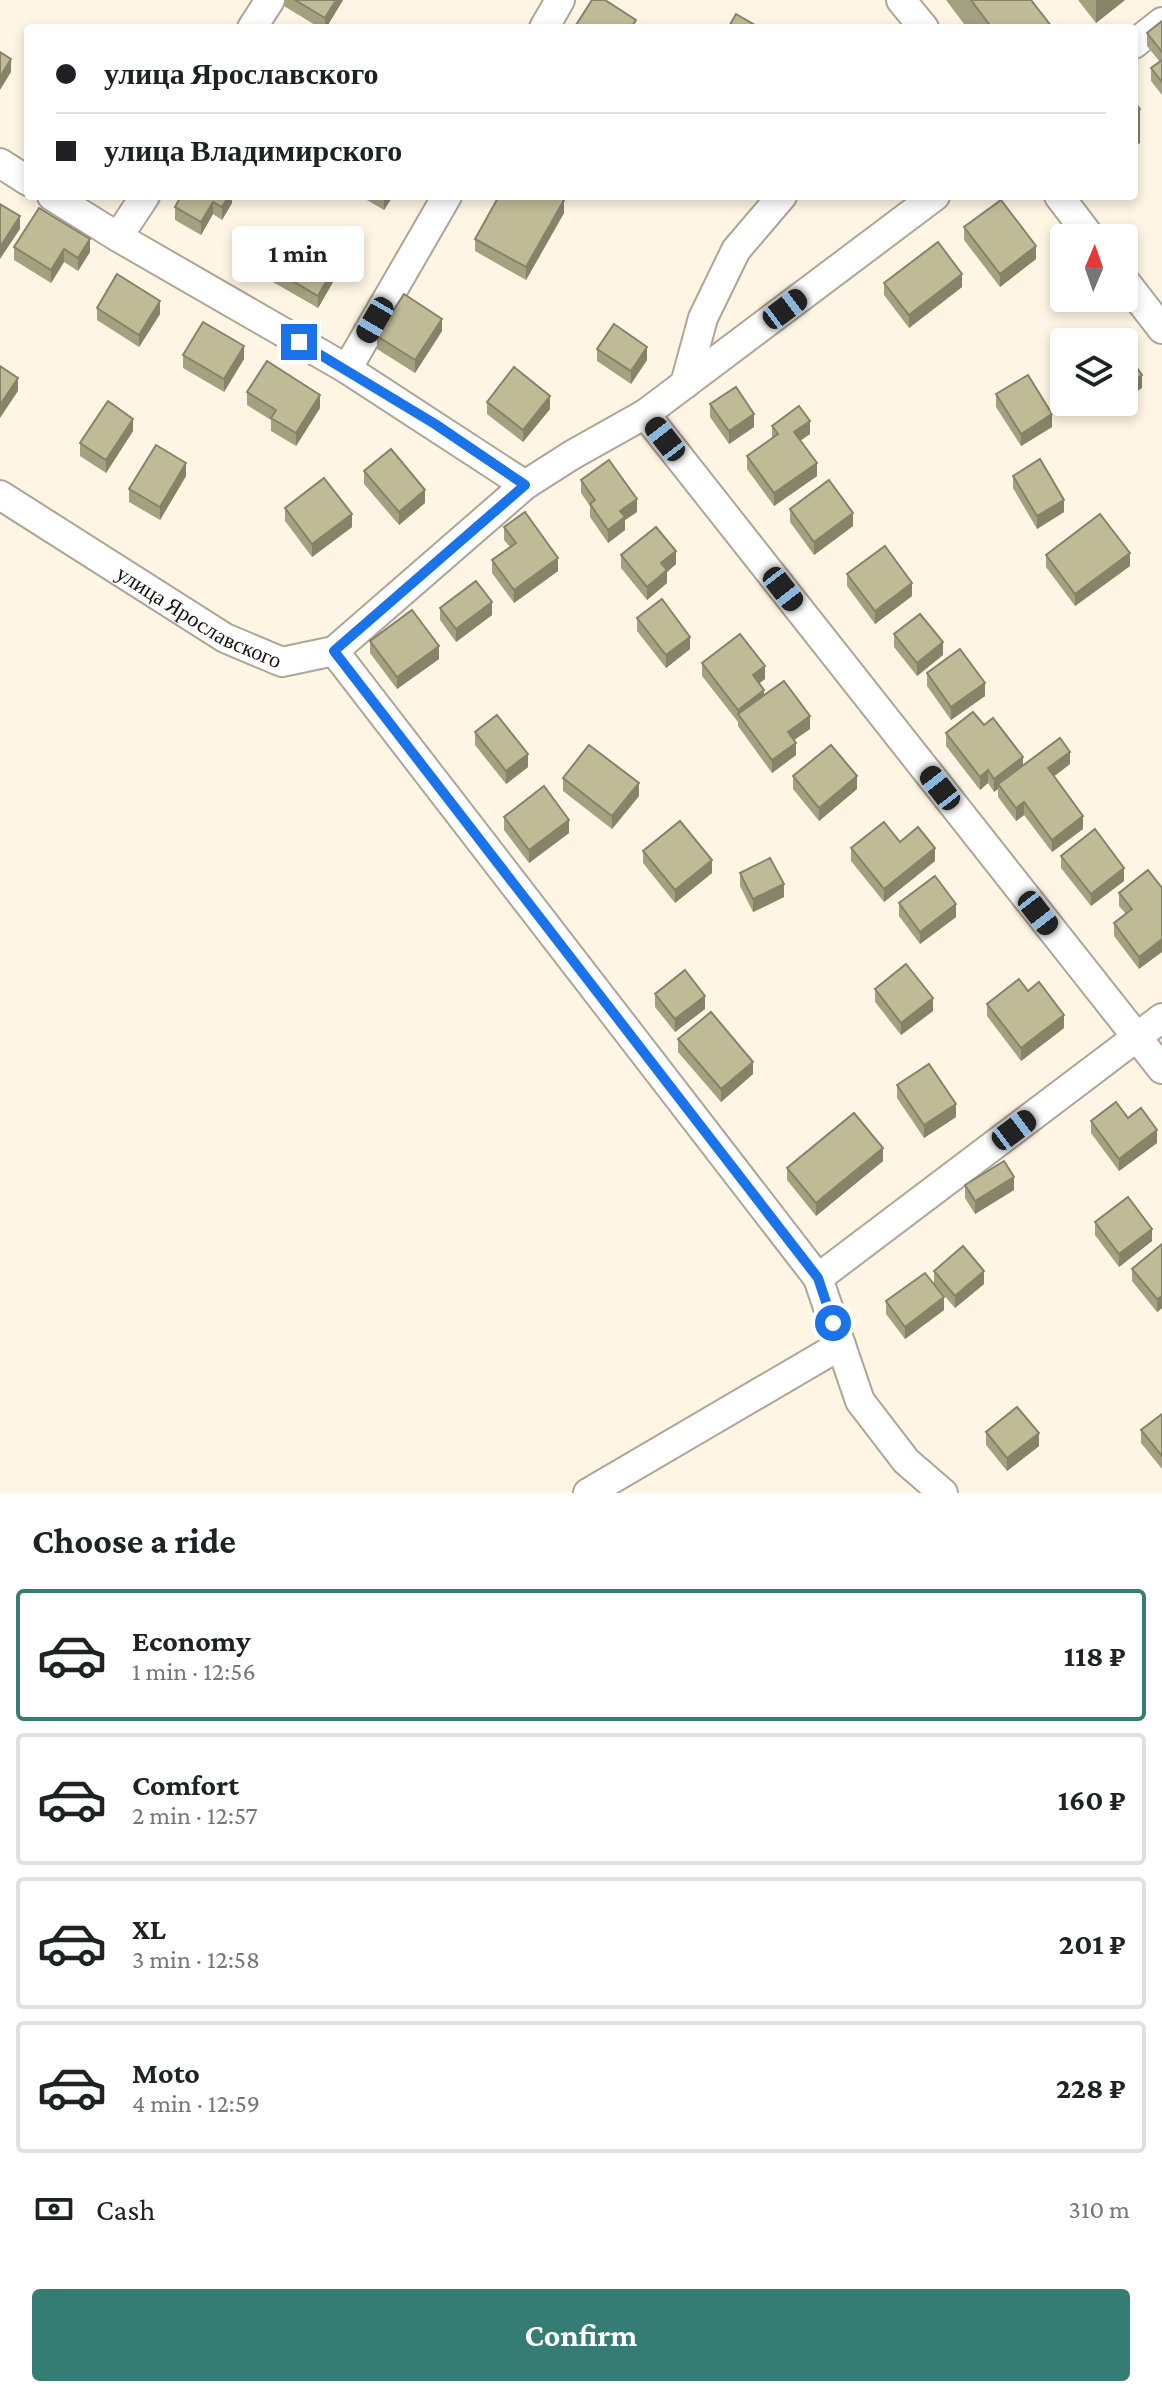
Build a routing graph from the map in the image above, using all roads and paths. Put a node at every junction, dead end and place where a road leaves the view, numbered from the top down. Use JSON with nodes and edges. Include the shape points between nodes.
{"nodes":[{"id":1,"x":270,"y":0,"type":"edge"},
{"id":2,"x":560,"y":0,"type":"edge"},
{"id":3,"x":901,"y":0,"type":"edge"},
{"id":4,"x":1162,"y":22,"type":"edge"},
{"id":5,"x":255,"y":24,"type":"edge"},
{"id":6,"x":546,"y":24,"type":"edge"},
{"id":7,"x":921,"y":24,"type":"edge"},
{"id":8,"x":1138,"y":41,"type":"edge"},
{"id":9,"x":0,"y":163,"type":"edge"},
{"id":10,"x":24,"y":178,"type":"edge"},
{"id":11,"x":58,"y":200,"type":"edge"},
{"id":12,"x":142,"y":200,"type":"edge"},
{"id":13,"x":445,"y":200,"type":"edge"},
{"id":14,"x":779,"y":200,"type":"edge"},
{"id":15,"x":930,"y":200,"type":"edge"},
{"id":16,"x":1062,"y":200,"type":"edge"},
{"id":17,"x":1080,"y":224,"type":"edge"},
{"id":18,"x":118,"y":237,"type":"junction"},
{"id":19,"x":1138,"y":298,"type":"edge"},
{"id":20,"x":1162,"y":329,"type":"edge"},
{"id":21,"x":347,"y":369,"type":"junction"},
{"id":22,"x":685,"y":384,"type":"junction"},
{"id":23,"x":645,"y":414,"type":"junction"},
{"id":24,"x":525,"y":485,"type":"junction"},
{"id":25,"x":0,"y":495,"type":"edge"},
{"id":26,"x":334,"y":651,"type":"junction"},
{"id":27,"x":1162,"y":1018,"type":"edge"},
{"id":28,"x":1137,"y":1038,"type":"junction"},
{"id":29,"x":1162,"y":1069,"type":"edge"},
{"id":30,"x":818,"y":1278,"type":"junction"},
{"id":31,"x":841,"y":1345,"type":"junction"},
{"id":32,"x":588,"y":1493,"type":"edge"},
{"id":33,"x":943,"y":1493,"type":"edge"}],
"edges":[{"from":1,"to":5,"type":"street"},
{"from":2,"to":6,"type":"street"},
{"from":3,"to":7,"type":"street"},
{"from":4,"to":8,"type":"street"},
{"from":9,"to":10,"type":"street"},
{"from":11,"to":18,"type":"street"},
{"from":12,"to":18,"type":"street"},
{"from":13,"to":21,"type":"street"},
{"from":14,"to":22,"type":"street","via":[[736,250],[703,318]]},
{"from":15,"to":22,"type":"street"},
{"from":16,"to":17,"type":"street"},
{"from":18,"to":21,"type":"street"},
{"from":19,"to":20,"type":"street"},
{"from":21,"to":24,"type":"street"},
{"from":22,"to":23,"type":"street"},
{"from":23,"to":24,"type":"street"},
{"from":23,"to":28,"type":"street"},
{"from":24,"to":26,"type":"street"},
{"from":25,"to":26,"type":"street","name":"улица Ярославского","via":[[225,638],[282,662]]},
{"from":26,"to":30,"type":"street"},
{"from":27,"to":28,"type":"street"},
{"from":28,"to":29,"type":"street"},
{"from":28,"to":30,"type":"street"},
{"from":30,"to":31,"type":"street"},
{"from":31,"to":32,"type":"street"},
{"from":31,"to":33,"type":"street","via":[[860,1401],[906,1461]]}]}
